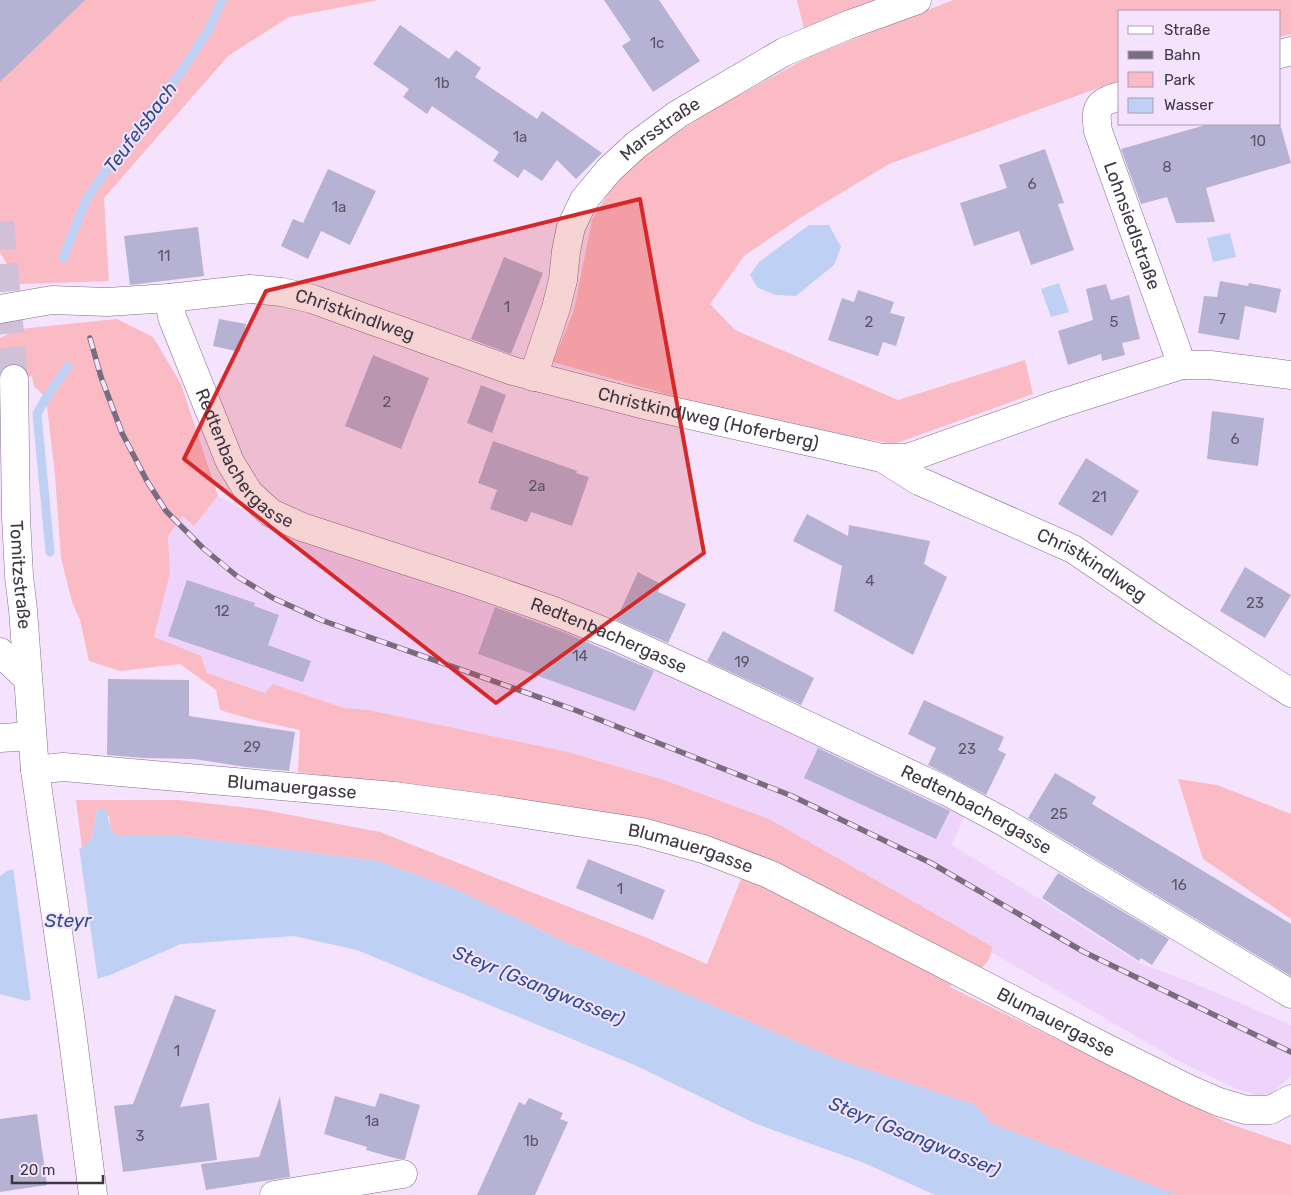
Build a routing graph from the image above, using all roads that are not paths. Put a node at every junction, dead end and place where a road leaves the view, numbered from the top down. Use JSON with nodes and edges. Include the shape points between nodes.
{"nodes":[{"id":1,"x":916,"y":0,"type":"edge"},
{"id":2,"x":1118,"y":96,"type":"edge"},
{"id":3,"x":169,"y":298,"type":"junction"},
{"id":4,"x":0,"y":309,"type":"edge"},
{"id":5,"x":1182,"y":365,"type":"junction"},
{"id":6,"x":1291,"y":375,"type":"edge"},
{"id":7,"x":533,"y":377,"type":"junction"},
{"id":8,"x":14,"y":379,"type":"tunnel mouth"},
{"id":9,"x":882,"y":458,"type":"junction"},
{"id":10,"x":0,"y":652,"type":"edge"},
{"id":11,"x":27,"y":678,"type":"junction"},
{"id":12,"x":1291,"y":692,"type":"edge"},
{"id":13,"x":32,"y":736,"type":"junction"},
{"id":14,"x":0,"y":738,"type":"edge"},
{"id":15,"x":35,"y":770,"type":"junction"},
{"id":16,"x":1291,"y":994,"type":"edge"},
{"id":17,"x":1291,"y":1099,"type":"edge"},
{"id":18,"x":403,"y":1174,"type":"dead end"},
{"id":19,"x":93,"y":1195,"type":"edge"},
{"id":20,"x":274,"y":1195,"type":"edge"}],
"edges":[{"from":1,"to":7,"type":"street","name":"Marsstraße","via":[[784,52],[678,114],[609,170],[584,200],[572,227],[556,308]]},
{"from":2,"to":5,"type":"street","name":"Lohnsiedlstraße","via":[[1099,106],[1096,114],[1098,131]]},
{"from":3,"to":4,"type":"street","via":[[107,302],[52,300]]},
{"from":3,"to":7,"type":"street","name":"Christkindlweg","via":[[250,289],[282,292],[312,299]]},
{"from":3,"to":16,"type":"street","name":"Redtenbachergasse","via":[[172,317],[230,462],[250,493],[272,513],[302,527],[551,610],[716,682],[946,791],[1004,822]]},
{"from":5,"to":6,"type":"street","via":[[1210,365]]},
{"from":5,"to":9,"type":"street","via":[[1056,405],[908,458]]},
{"from":7,"to":9,"type":"street","name":"Christkindlweg (Hoferberg)"},
{"from":8,"to":11,"type":"street","name":"Tomitzstraße","via":[[16,517]]},
{"from":9,"to":12,"type":"street","name":"Christkindlweg","via":[[919,481],[1073,549]]},
{"from":10,"to":11,"type":"street"},
{"from":11,"to":13,"type":"street","name":"Tomitzstraße"},
{"from":13,"to":14,"type":"street"},
{"from":13,"to":15,"type":"street","name":"Tomitzstraße"},
{"from":15,"to":17,"type":"street","name":"Blumauergasse","via":[[63,767],[394,796],[642,832],[770,874],[1112,1051],[1219,1102],[1246,1110],[1270,1110]]},
{"from":15,"to":19,"type":"street","name":"Tomitzstraße"},
{"from":18,"to":20,"type":"street"}]}
